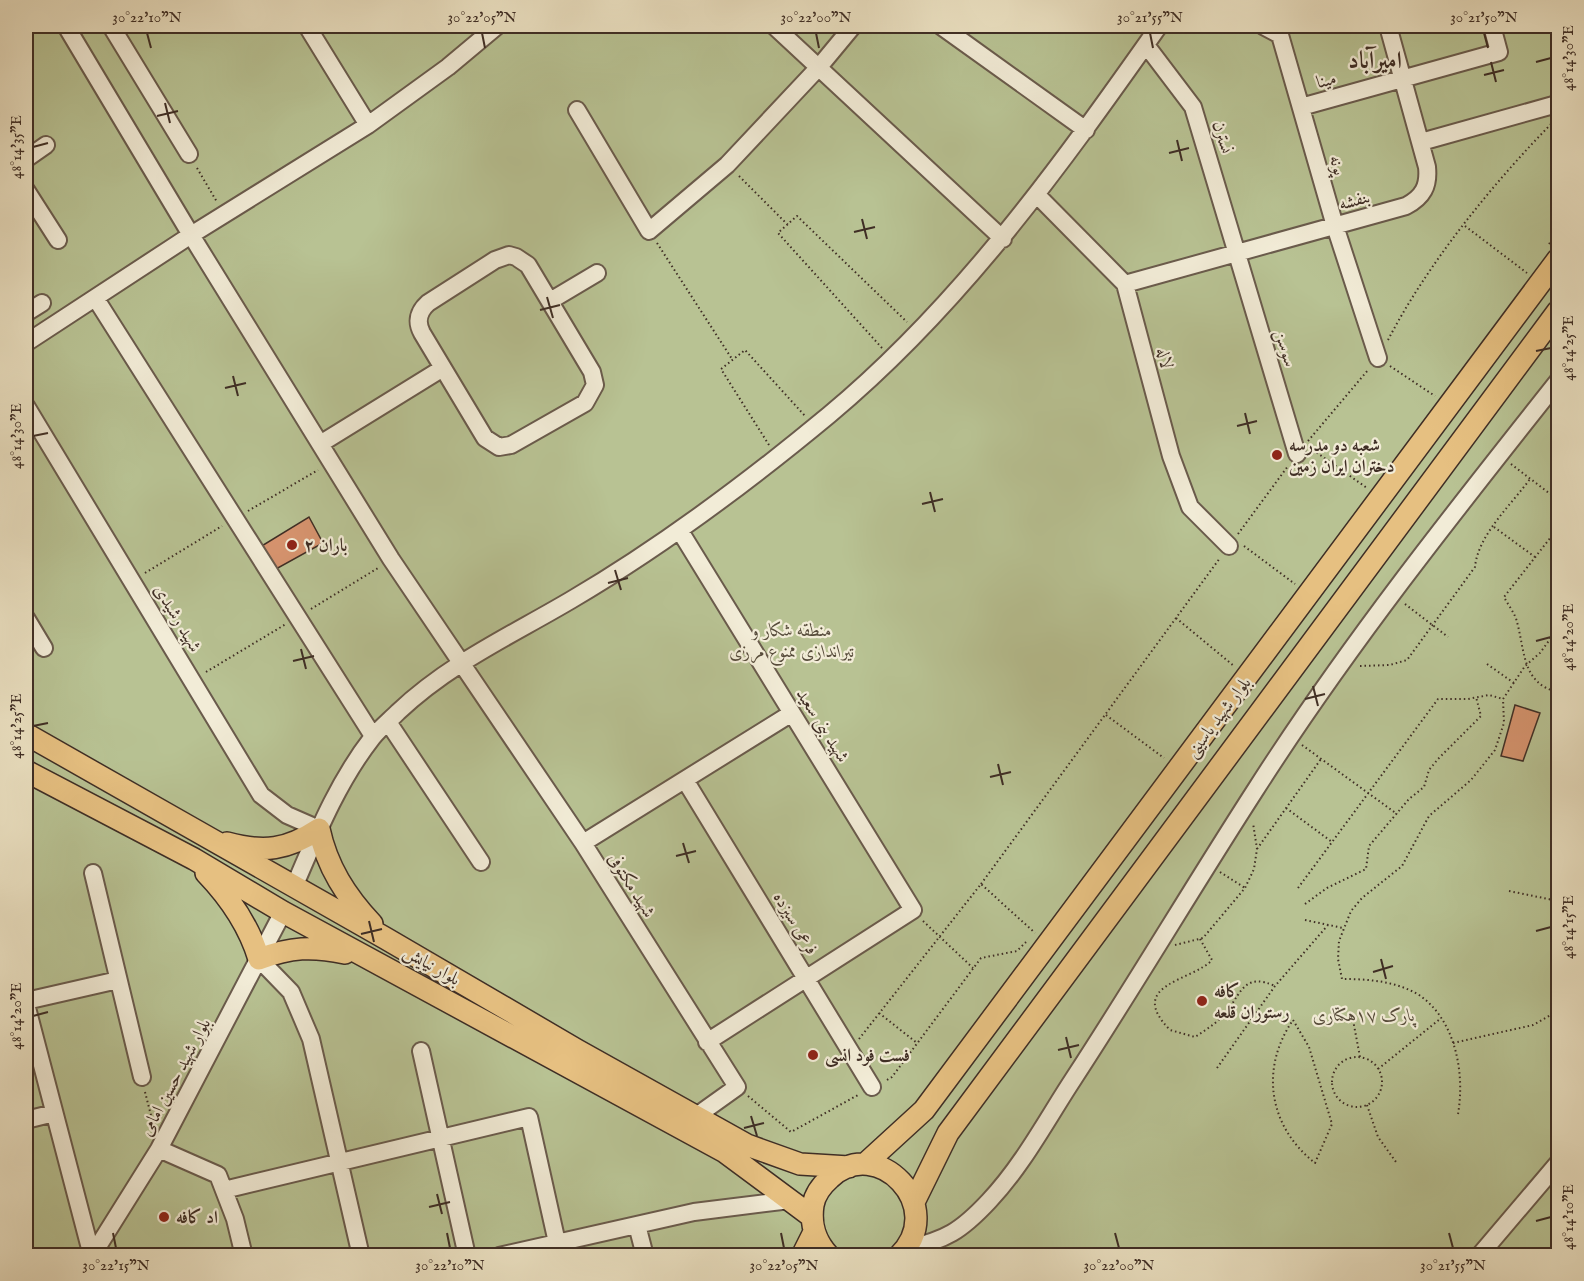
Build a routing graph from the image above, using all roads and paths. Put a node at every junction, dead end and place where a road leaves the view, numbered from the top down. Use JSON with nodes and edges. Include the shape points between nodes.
{"nodes":[{"id":1,"x":66,"y":26,"type":"edge"},
{"id":2,"x":111,"y":26,"type":"edge"},
{"id":3,"x":307,"y":26,"type":"edge"},
{"id":4,"x":497,"y":26,"type":"edge"},
{"id":5,"x":774,"y":26,"type":"edge"},
{"id":6,"x":853,"y":26,"type":"edge"},
{"id":7,"x":941,"y":26,"type":"edge"},
{"id":8,"x":1160,"y":26,"type":"edge"},
{"id":9,"x":1263,"y":26,"type":"edge"},
{"id":10,"x":1388,"y":26,"type":"edge"},
{"id":11,"x":1492,"y":26,"type":"edge"},
{"id":12,"x":1146,"y":45,"type":"junction"},
{"id":13,"x":819,"y":67,"type":"junction"},
{"id":14,"x":1403,"y":79,"type":"junction"},
{"id":15,"x":1301,"y":107,"type":"junction"},
{"id":16,"x":577,"y":110,"type":"dead end"},
{"id":17,"x":1558,"y":110,"type":"edge"},
{"id":18,"x":1552,"y":123,"type":"junction"},
{"id":19,"x":368,"y":125,"type":"junction"},
{"id":20,"x":1558,"y":128,"type":"edge"},
{"id":21,"x":1086,"y":130,"type":"junction"},
{"id":22,"x":1421,"y":142,"type":"junction"},
{"id":23,"x":46,"y":145,"type":"dead end"},
{"id":24,"x":189,"y":154,"type":"joint"},
{"id":25,"x":26,"y":159,"type":"edge"},
{"id":26,"x":728,"y":165,"type":"junction"},
{"id":27,"x":26,"y":190,"type":"edge"},
{"id":28,"x":1037,"y":195,"type":"junction"},
{"id":29,"x":224,"y":215,"type":"junction"},
{"id":30,"x":788,"y":225,"type":"junction"},
{"id":31,"x":1335,"y":225,"type":"junction"},
{"id":32,"x":1465,"y":226,"type":"junction"},
{"id":33,"x":649,"y":231,"type":"junction"},
{"id":34,"x":191,"y":236,"type":"junction"},
{"id":35,"x":1003,"y":239,"type":"junction"},
{"id":36,"x":58,"y":240,"type":"dead end"},
{"id":37,"x":1237,"y":253,"type":"junction"},
{"id":38,"x":1558,"y":259,"type":"edge"},
{"id":39,"x":597,"y":273,"type":"dead end"},
{"id":40,"x":1541,"y":282,"type":"junction"},
{"id":41,"x":1125,"y":284,"type":"junction"},
{"id":42,"x":96,"y":299,"type":"junction"},
{"id":43,"x":550,"y":301,"type":"junction"},
{"id":44,"x":42,"y":303,"type":"dead end"},
{"id":45,"x":1558,"y":311,"type":"edge"},
{"id":46,"x":26,"y":313,"type":"edge"},
{"id":47,"x":917,"y":331,"type":"junction"},
{"id":48,"x":26,"y":343,"type":"edge"},
{"id":49,"x":890,"y":357,"type":"junction"},
{"id":50,"x":1378,"y":358,"type":"junction"},
{"id":51,"x":732,"y":359,"type":"junction"},
{"id":52,"x":443,"y":368,"type":"junction"},
{"id":53,"x":1558,"y":381,"type":"edge"},
{"id":54,"x":26,"y":406,"type":"edge"},
{"id":55,"x":1449,"y":407,"type":"junction"},
{"id":56,"x":815,"y":426,"type":"junction"},
{"id":57,"x":320,"y":444,"type":"junction"},
{"id":58,"x":1297,"y":454,"type":"joint"},
{"id":59,"x":1499,"y":456,"type":"junction"},
{"id":60,"x":777,"y":458,"type":"junction"},
{"id":61,"x":1530,"y":479,"type":"junction"},
{"id":62,"x":1367,"y":488,"type":"dead end"},
{"id":63,"x":1558,"y":500,"type":"edge"},
{"id":64,"x":1494,"y":527,"type":"junction"},
{"id":65,"x":1558,"y":528,"type":"edge"},
{"id":66,"x":680,"y":531,"type":"junction"},
{"id":67,"x":1232,"y":542,"type":"junction"},
{"id":68,"x":1536,"y":557,"type":"junction"},
{"id":69,"x":1295,"y":585,"type":"dead end"},
{"id":70,"x":1394,"y":595,"type":"junction"},
{"id":71,"x":26,"y":618,"type":"edge"},
{"id":72,"x":1176,"y":618,"type":"junction"},
{"id":73,"x":1432,"y":625,"type":"junction"},
{"id":74,"x":1558,"y":628,"type":"edge"},
{"id":75,"x":1448,"y":637,"type":"dead end"},
{"id":76,"x":44,"y":648,"type":"dead end"},
{"id":77,"x":459,"y":662,"type":"junction"},
{"id":78,"x":1487,"y":664,"type":"dead end"},
{"id":79,"x":1234,"y":666,"type":"dead end"},
{"id":80,"x":1342,"y":666,"type":"junction"},
{"id":81,"x":1525,"y":666,"type":"junction"},
{"id":82,"x":1514,"y":683,"type":"junction"},
{"id":83,"x":1558,"y":692,"type":"edge"},
{"id":84,"x":1476,"y":698,"type":"junction"},
{"id":85,"x":1503,"y":699,"type":"junction"},
{"id":86,"x":792,"y":714,"type":"junction"},
{"id":87,"x":1106,"y":715,"type":"junction"},
{"id":88,"x":388,"y":722,"type":"junction"},
{"id":89,"x":26,"y":734,"type":"edge"},
{"id":90,"x":373,"y":736,"type":"junction"},
{"id":91,"x":1291,"y":738,"type":"junction"},
{"id":92,"x":1322,"y":759,"type":"junction"},
{"id":93,"x":1179,"y":770,"type":"junction"},
{"id":94,"x":26,"y":771,"type":"edge"},
{"id":95,"x":685,"y":780,"type":"junction"},
{"id":96,"x":1369,"y":794,"type":"junction"},
{"id":97,"x":1251,"y":797,"type":"junction"},
{"id":98,"x":1286,"y":808,"type":"junction"},
{"id":99,"x":1397,"y":814,"type":"junction"},
{"id":100,"x":319,"y":829,"type":"junction"},
{"id":101,"x":205,"y":837,"type":"junction"},
{"id":102,"x":583,"y":843,"type":"junction"},
{"id":103,"x":1332,"y":843,"type":"junction"},
{"id":104,"x":1257,"y":849,"type":"junction"},
{"id":105,"x":194,"y":859,"type":"junction"},
{"id":106,"x":481,"y":862,"type":"dead end"},
{"id":107,"x":1209,"y":865,"type":"junction"},
{"id":108,"x":93,"y":873,"type":"dead end"},
{"id":109,"x":981,"y":884,"type":"junction"},
{"id":110,"x":294,"y":887,"type":"junction"},
{"id":111,"x":1245,"y":888,"type":"junction"},
{"id":112,"x":1298,"y":888,"type":"dead end"},
{"id":113,"x":1509,"y":891,"type":"dead end"},
{"id":114,"x":1558,"y":901,"type":"edge"},
{"id":115,"x":1305,"y":904,"type":"dead end"},
{"id":116,"x":913,"y":909,"type":"junction"},
{"id":117,"x":283,"y":912,"type":"junction"},
{"id":118,"x":1305,"y":920,"type":"dead end"},
{"id":119,"x":1328,"y":925,"type":"junction"},
{"id":120,"x":1344,"y":928,"type":"junction"},
{"id":121,"x":385,"y":938,"type":"junction"},
{"id":122,"x":939,"y":938,"type":"junction"},
{"id":123,"x":1200,"y":939,"type":"junction"},
{"id":124,"x":1161,"y":943,"type":"junction"},
{"id":125,"x":259,"y":959,"type":"junction"},
{"id":126,"x":375,"y":960,"type":"junction"},
{"id":127,"x":973,"y":969,"type":"junction"},
{"id":128,"x":806,"y":978,"type":"junction"},
{"id":129,"x":118,"y":980,"type":"junction"},
{"id":130,"x":1275,"y":986,"type":"junction"},
{"id":131,"x":26,"y":1003,"type":"edge"},
{"id":132,"x":1558,"y":1011,"type":"edge"},
{"id":133,"x":879,"y":1013,"type":"junction"},
{"id":134,"x":1440,"y":1019,"type":"junction"},
{"id":135,"x":1353,"y":1020,"type":"dead end"},
{"id":136,"x":707,"y":1042,"type":"junction"},
{"id":137,"x":1453,"y":1043,"type":"junction"},
{"id":138,"x":917,"y":1044,"type":"junction"},
{"id":139,"x":850,"y":1050,"type":"junction"},
{"id":140,"x":421,"y":1051,"type":"dead end"},
{"id":141,"x":1360,"y":1057,"type":"junction"},
{"id":142,"x":573,"y":1058,"type":"junction"},
{"id":143,"x":1217,"y":1068,"type":"dead end"},
{"id":144,"x":1378,"y":1069,"type":"junction"},
{"id":145,"x":142,"y":1077,"type":"joint"},
{"id":146,"x":607,"y":1077,"type":"junction"},
{"id":147,"x":737,"y":1087,"type":"junction"},
{"id":148,"x":872,"y":1087,"type":"junction"},
{"id":149,"x":1367,"y":1104,"type":"junction"},
{"id":150,"x":54,"y":1113,"type":"junction"},
{"id":151,"x":1458,"y":1114,"type":"dead end"},
{"id":152,"x":695,"y":1117,"type":"junction"},
{"id":153,"x":26,"y":1120,"type":"edge"},
{"id":154,"x":441,"y":1138,"type":"junction"},
{"id":155,"x":159,"y":1149,"type":"junction"},
{"id":156,"x":1396,"y":1162,"type":"dead end"},
{"id":157,"x":340,"y":1163,"type":"junction"},
{"id":158,"x":1315,"y":1163,"type":"joint"},
{"id":159,"x":1558,"y":1163,"type":"edge"},
{"id":160,"x":857,"y":1166,"type":"junction"},
{"id":161,"x":224,"y":1190,"type":"junction"},
{"id":162,"x":790,"y":1200,"type":"junction"},
{"id":163,"x":914,"y":1202,"type":"junction"},
{"id":164,"x":813,"y":1224,"type":"junction"},
{"id":165,"x":637,"y":1225,"type":"junction"},
{"id":166,"x":559,"y":1249,"type":"edge"},
{"id":167,"x":902,"y":1252,"type":"edge"},
{"id":168,"x":92,"y":1255,"type":"edge"},
{"id":169,"x":244,"y":1256,"type":"edge"},
{"id":170,"x":361,"y":1256,"type":"edge"},
{"id":171,"x":467,"y":1256,"type":"edge"},
{"id":172,"x":499,"y":1256,"type":"edge"},
{"id":173,"x":645,"y":1256,"type":"edge"},
{"id":174,"x":802,"y":1256,"type":"edge"},
{"id":175,"x":829,"y":1256,"type":"edge"},
{"id":176,"x":1479,"y":1256,"type":"edge"}],
"edges":[{"from":1,"to":34,"type":"street","name":"شهید مکتوفی"},
{"from":2,"to":24,"type":"street"},
{"from":3,"to":19,"type":"street"},
{"from":4,"to":19,"type":"street"},
{"from":5,"to":13,"type":"street"},
{"from":6,"to":13,"type":"street"},
{"from":7,"to":21,"type":"street"},
{"from":8,"to":12,"type":"street"},
{"from":9,"to":15,"type":"street","name":"پونه","via":[[1280,35]]},
{"from":10,"to":14,"type":"street","name":"بنفشه"},
{"from":11,"to":14,"type":"street","name":"مینا","via":[[1499,52]]},
{"from":12,"to":21,"type":"street"},
{"from":12,"to":37,"type":"street","name":"نسترن","via":[[1193,107]]},
{"from":13,"to":26,"type":"street"},
{"from":13,"to":35,"type":"street"},
{"from":14,"to":15,"type":"street","name":"مینا"},
{"from":14,"to":22,"type":"street","name":"بنفشه"},
{"from":15,"to":31,"type":"street","name":"پونه"},
{"from":16,"to":33,"type":"street"},
{"from":17,"to":18,"type":"path"},
{"from":17,"to":22,"type":"street"},
{"from":18,"to":20,"type":"path"},
{"from":18,"to":32,"type":"path"},
{"from":19,"to":29,"type":"street"},
{"from":21,"to":28,"type":"street"},
{"from":22,"to":31,"type":"street","name":"بنفشه","via":[[1428,177],[1422,195],[1406,206]]},
{"from":23,"to":25,"type":"street"},
{"from":24,"to":29,"type":"path"},
{"from":26,"to":30,"type":"path"},
{"from":26,"to":33,"type":"street"},
{"from":27,"to":36,"type":"street"},
{"from":28,"to":35,"type":"street"},
{"from":28,"to":41,"type":"street","name":"لاله"},
{"from":29,"to":34,"type":"street"},
{"from":30,"to":47,"type":"path","via":[[797,216]]},
{"from":30,"to":49,"type":"path","via":[[778,233]]},
{"from":31,"to":37,"type":"street","name":"بنفشه"},
{"from":31,"to":50,"type":"street","name":"پونه"},
{"from":32,"to":40,"type":"path"},
{"from":32,"to":50,"type":"path","via":[[1409,300]]},
{"from":33,"to":51,"type":"path"},
{"from":34,"to":42,"type":"street"},
{"from":34,"to":57,"type":"street","name":"شهید مکتوفی"},
{"from":35,"to":47,"type":"street"},
{"from":37,"to":41,"type":"street","name":"بنفشه"},
{"from":37,"to":58,"type":"street","name":"سوسن"},
{"from":38,"to":40,"type":"main road","name":"بلوار شهید یاسینی"},
{"from":39,"to":43,"type":"street"},
{"from":40,"to":55,"type":"main road","name":"بلوار شهید یاسینی"},
{"from":41,"to":67,"type":"street","name":"لاله","via":[[1171,456],[1190,507]]},
{"from":42,"to":48,"type":"street"},
{"from":42,"to":90,"type":"street"},
{"from":43,"to":52,"type":"street","via":[[523,260],[509,255],[495,260],[428,303],[419,314],[419,327]]},
{"from":43,"to":52,"type":"street","via":[[594,379],[593,392],[585,403],[511,446],[499,447],[485,438]]},
{"from":44,"to":46,"type":"street"},
{"from":45,"to":163,"type":"main road","name":"بلوار شهید یاسینی","via":[[948,1133]]},
{"from":47,"to":49,"type":"street"},
{"from":49,"to":56,"type":"street"},
{"from":50,"to":55,"type":"path"},
{"from":50,"to":62,"type":"path","via":[[1305,445]]},
{"from":51,"to":56,"type":"path","via":[[745,350]]},
{"from":51,"to":60,"type":"path","via":[[721,369]]},
{"from":52,"to":57,"type":"street"},
{"from":53,"to":59,"type":"street"},
{"from":54,"to":100,"type":"street","name":"شهید رشیدی","via":[[261,795],[287,815]]},
{"from":55,"to":93,"type":"main road","name":"بلوار شهید یاسینی"},
{"from":56,"to":60,"type":"street"},
{"from":57,"to":77,"type":"street","name":"شهید مکتوفی"},
{"from":58,"to":67,"type":"path"},
{"from":59,"to":61,"type":"path"},
{"from":59,"to":70,"type":"street"},
{"from":60,"to":66,"type":"street"},
{"from":61,"to":63,"type":"path"},
{"from":61,"to":64,"type":"path"},
{"from":64,"to":68,"type":"path"},
{"from":64,"to":73,"type":"path","via":[[1476,554],[1475,567]]},
{"from":65,"to":68,"type":"path"},
{"from":66,"to":77,"type":"street","via":[[571,600]]},
{"from":66,"to":86,"type":"street","name":"شهید بنی سعید"},
{"from":67,"to":69,"type":"path"},
{"from":67,"to":72,"type":"path"},
{"from":68,"to":81,"type":"path","via":[[1504,597],[1517,620]]},
{"from":70,"to":73,"type":"path"},
{"from":70,"to":80,"type":"street"},
{"from":71,"to":76,"type":"street"},
{"from":72,"to":79,"type":"path"},
{"from":72,"to":87,"type":"path"},
{"from":73,"to":75,"type":"path"},
{"from":73,"to":80,"type":"path","via":[[1407,660]]},
{"from":74,"to":81,"type":"path"},
{"from":77,"to":88,"type":"street"},
{"from":77,"to":102,"type":"street","name":"شهید مکتوفی"},
{"from":78,"to":82,"type":"path"},
{"from":80,"to":91,"type":"street"},
{"from":81,"to":82,"type":"path"},
{"from":81,"to":83,"type":"path","via":[[1541,685]]},
{"from":82,"to":85,"type":"path"},
{"from":84,"to":85,"type":"path","via":[[1490,695]]},
{"from":84,"to":96,"type":"path","via":[[1438,699]]},
{"from":84,"to":99,"type":"path","via":[[1481,716],[1438,759],[1429,770],[1424,787]]},
{"from":85,"to":120,"type":"path","via":[[1504,723],[1495,750],[1471,780],[1429,816],[1402,866],[1362,898]]},
{"from":86,"to":95,"type":"street"},
{"from":86,"to":116,"type":"street","name":"شهید بنی سعید"},
{"from":87,"to":93,"type":"path"},
{"from":87,"to":109,"type":"path"},
{"from":88,"to":90,"type":"street"},
{"from":88,"to":106,"type":"street"},
{"from":89,"to":101,"type":"main road","name":"بلوار نیایش"},
{"from":90,"to":100,"type":"street"},
{"from":91,"to":92,"type":"path"},
{"from":91,"to":97,"type":"street"},
{"from":92,"to":96,"type":"path"},
{"from":92,"to":98,"type":"path"},
{"from":93,"to":160,"type":"main road","name":"بلوار شهید یاسینی","via":[[924,1110]]},
{"from":94,"to":105,"type":"main road","name":"بلوار نیایش"},
{"from":95,"to":102,"type":"street"},
{"from":95,"to":128,"type":"street","name":"فرعی سیزده"},
{"from":96,"to":99,"type":"path"},
{"from":96,"to":103,"type":"path"},
{"from":97,"to":104,"type":"path"},
{"from":97,"to":107,"type":"street"},
{"from":98,"to":103,"type":"path"},
{"from":98,"to":104,"type":"path"},
{"from":99,"to":115,"type":"path","via":[[1369,846],[1366,868]]},
{"from":100,"to":101,"type":"main road","via":[[282,848],[238,846]]},
{"from":100,"to":110,"type":"street"},
{"from":100,"to":121,"type":"main road","via":[[324,851],[345,892]]},
{"from":101,"to":110,"type":"main road","name":"بلوار نیایش"},
{"from":102,"to":136,"type":"street","name":"شهید مکتوفی"},
{"from":103,"to":112,"type":"path"},
{"from":104,"to":111,"type":"path","via":[[1254,869]]},
{"from":105,"to":117,"type":"main road","name":"بلوار نیایش"},
{"from":105,"to":125,"type":"main road","via":[[242,919]]},
{"from":107,"to":111,"type":"path"},
{"from":107,"to":124,"type":"street"},
{"from":108,"to":129,"type":"street"},
{"from":109,"to":122,"type":"path"},
{"from":109,"to":127,"type":"path","via":[[1035,933],[1017,951],[981,958]]},
{"from":110,"to":121,"type":"main road","name":"بلوار نیایش"},
{"from":111,"to":123,"type":"path"},
{"from":113,"to":114,"type":"path"},
{"from":116,"to":122,"type":"path"},
{"from":116,"to":128,"type":"street"},
{"from":117,"to":125,"type":"street","name":"بلوار شهید حسین امامی"},
{"from":117,"to":126,"type":"main road","name":"بلوار نیایش"},
{"from":118,"to":119,"type":"path"},
{"from":119,"to":120,"type":"path"},
{"from":119,"to":130,"type":"path"},
{"from":120,"to":134,"type":"path","via":[[1338,959],[1342,979],[1386,982],[1409,990],[1420,996]]},
{"from":121,"to":142,"type":"main road","name":"بلوار نیایش"},
{"from":122,"to":127,"type":"path"},
{"from":122,"to":133,"type":"path"},
{"from":123,"to":124,"type":"path","via":[[1181,945]]},
{"from":123,"to":130,"type":"path","via":[[1212,960],[1206,967],[1164,986],[1157,1000],[1157,1010],[1170,1030],[1195,1036],[1228,1010],[1240,988],[1251,982]]},
{"from":124,"to":167,"type":"street","via":[[1010,1176],[956,1233]]},
{"from":125,"to":126,"type":"main road","via":[[317,947]]},
{"from":125,"to":155,"type":"street","name":"بلوار شهید حسین امامی"},
{"from":125,"to":157,"type":"street","via":[[291,992],[311,1039]]},
{"from":126,"to":142,"type":"main road","name":"بلوار نیایش"},
{"from":127,"to":138,"type":"path"},
{"from":128,"to":136,"type":"street"},
{"from":128,"to":139,"type":"street","name":"فرعی سیزده"},
{"from":129,"to":131,"type":"street"},
{"from":129,"to":145,"type":"street"},
{"from":130,"to":143,"type":"path"},
{"from":131,"to":150,"type":"street"},
{"from":132,"to":137,"type":"path","via":[[1533,1025]]},
{"from":133,"to":138,"type":"path"},
{"from":133,"to":139,"type":"path"},
{"from":134,"to":137,"type":"path"},
{"from":134,"to":144,"type":"path"},
{"from":135,"to":141,"type":"path"},
{"from":136,"to":147,"type":"street","name":"شهید مکتوفی"},
{"from":137,"to":151,"type":"path","via":[[1461,1086]]},
{"from":138,"to":148,"type":"path","via":[[892,1077]]},
{"from":139,"to":148,"type":"street","name":"فرعی سیزده"},
{"from":140,"to":154,"type":"street"},
{"from":141,"to":144,"type":"path"},
{"from":141,"to":149,"type":"path","via":[[1339,1064],[1333,1085],[1345,1104]]},
{"from":142,"to":146,"type":"main road","name":"بلوار نیایش"},
{"from":144,"to":149,"type":"path","via":[[1380,1089]]},
{"from":145,"to":155,"type":"path"},
{"from":146,"to":152,"type":"main road","name":"بلوار نیایش"},
{"from":146,"to":162,"type":"main road","name":"بلوار نیایش","via":[[725,1152]]},
{"from":147,"to":148,"type":"path","via":[[791,1132]]},
{"from":147,"to":152,"type":"street"},
{"from":149,"to":156,"type":"path","via":[[1378,1137]]},
{"from":150,"to":153,"type":"street"},
{"from":150,"to":168,"type":"street"},
{"from":152,"to":160,"type":"main road","name":"بلوار نیایش","via":[[747,1145],[800,1164]]},
{"from":154,"to":157,"type":"street"},
{"from":154,"to":166,"type":"street","via":[[529,1117]]},
{"from":154,"to":171,"type":"street"},
{"from":155,"to":161,"type":"street","via":[[218,1175]]},
{"from":155,"to":168,"type":"street","name":"بلوار شهید حسین امامی"},
{"from":157,"to":161,"type":"street"},
{"from":157,"to":170,"type":"street"},
{"from":158,"to":158,"type":"path","via":[[1288,1136],[1274,1100],[1274,1058],[1293,1020],[1309,1047],[1332,1124]]},
{"from":159,"to":176,"type":"street"},
{"from":160,"to":163,"type":"main road","name":"بلوار نیایش","via":[[881,1167],[895,1175]]},
{"from":160,"to":164,"type":"main road","name":"بلوار شهید یاسینی","via":[[834,1174],[822,1185],[814,1200]]},
{"from":161,"to":169,"type":"street"},
{"from":162,"to":164,"type":"main road","name":"بلوار نیایش"},
{"from":162,"to":165,"type":"street","via":[[694,1212]]},
{"from":163,"to":167,"type":"main road","via":[[913,1234]]},
{"from":164,"to":174,"type":"main road"},
{"from":164,"to":175,"type":"main road","via":[[821,1247]]},
{"from":165,"to":166,"type":"street"},
{"from":165,"to":173,"type":"street"},
{"from":166,"to":172,"type":"street"}]}
